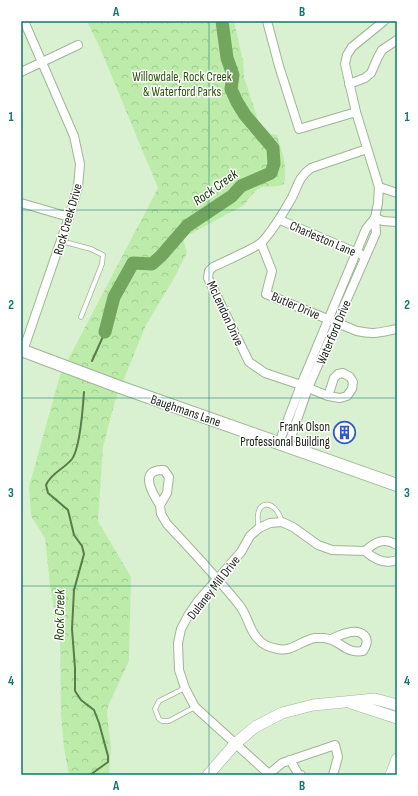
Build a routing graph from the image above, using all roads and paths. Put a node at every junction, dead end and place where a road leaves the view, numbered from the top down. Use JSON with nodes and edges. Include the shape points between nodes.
{"nodes":[{"id":1,"x":24,"y":21,"type":"edge"},
{"id":2,"x":267,"y":21,"type":"edge"},
{"id":3,"x":384,"y":21,"type":"edge"},
{"id":4,"x":397,"y":40,"type":"edge"},
{"id":5,"x":78,"y":46,"type":"dead end"},
{"id":6,"x":41,"y":63,"type":"junction"},
{"id":7,"x":21,"y":72,"type":"edge"},
{"id":8,"x":349,"y":84,"type":"junction"},
{"id":9,"x":356,"y":112,"type":"junction"},
{"id":10,"x":367,"y":149,"type":"junction"},
{"id":11,"x":379,"y":187,"type":"junction"},
{"id":12,"x":397,"y":193,"type":"edge"},
{"id":13,"x":21,"y":203,"type":"edge"},
{"id":14,"x":69,"y":217,"type":"junction"},
{"id":15,"x":375,"y":218,"type":"junction"},
{"id":16,"x":280,"y":220,"type":"junction"},
{"id":17,"x":397,"y":222,"type":"edge"},
{"id":18,"x":61,"y":241,"type":"junction"},
{"id":19,"x":261,"y":243,"type":"junction"},
{"id":20,"x":357,"y":253,"type":"junction"},
{"id":21,"x":366,"y":257,"type":"junction"},
{"id":22,"x":81,"y":317,"type":"dead end"},
{"id":23,"x":328,"y":319,"type":"junction"},
{"id":24,"x":336,"y":323,"type":"junction"},
{"id":25,"x":397,"y":329,"type":"edge"},
{"id":26,"x":22,"y":350,"type":"edge"},
{"id":27,"x":304,"y":387,"type":"junction"},
{"id":28,"x":328,"y":396,"type":"dead end"},
{"id":29,"x":284,"y":444,"type":"junction"},
{"id":30,"x":397,"y":485,"type":"edge"},
{"id":31,"x":160,"y":505,"type":"dead end"},
{"id":32,"x":282,"y":522,"type":"junction"},
{"id":33,"x":259,"y":528,"type":"junction"},
{"id":34,"x":397,"y":545,"type":"edge"},
{"id":35,"x":364,"y":551,"type":"junction"},
{"id":36,"x":397,"y":560,"type":"edge"},
{"id":37,"x":218,"y":579,"type":"junction"},
{"id":38,"x":331,"y":639,"type":"dead end"},
{"id":39,"x":184,"y":688,"type":"junction"},
{"id":40,"x":346,"y":701,"type":"junction"},
{"id":41,"x":397,"y":705,"type":"edge"},
{"id":42,"x":195,"y":707,"type":"junction"},
{"id":43,"x":397,"y":718,"type":"edge"},
{"id":44,"x":236,"y":744,"type":"junction"},
{"id":45,"x":397,"y":759,"type":"edge"},
{"id":46,"x":290,"y":760,"type":"junction"},
{"id":47,"x":269,"y":774,"type":"edge"},
{"id":48,"x":208,"y":775,"type":"edge"},
{"id":49,"x":301,"y":775,"type":"edge"},
{"id":50,"x":333,"y":775,"type":"edge"},
{"id":51,"x":391,"y":775,"type":"edge"}],
"edges":[{"from":1,"to":6,"type":"street","name":"Rock Creek Drive"},
{"from":2,"to":9,"type":"street","via":[[299,129]]},
{"from":3,"to":8,"type":"street","name":"Waterford Drive","via":[[352,47],[345,64]]},
{"from":4,"to":8,"type":"street","via":[[382,50],[372,73]]},
{"from":5,"to":6,"type":"street"},
{"from":6,"to":7,"type":"street"},
{"from":6,"to":14,"type":"street","name":"Rock Creek Drive","via":[[74,136],[80,164],[78,187]]},
{"from":8,"to":9,"type":"street","name":"Waterford Drive"},
{"from":9,"to":10,"type":"street","name":"Waterford Drive"},
{"from":10,"to":11,"type":"street","name":"Waterford Drive"},
{"from":10,"to":16,"type":"street","name":"McLendon Drive","via":[[311,168],[304,173]]},
{"from":11,"to":12,"type":"street"},
{"from":11,"to":15,"type":"street","name":"Waterford Drive"},
{"from":13,"to":14,"type":"street"},
{"from":14,"to":18,"type":"street","name":"Rock Creek Drive"},
{"from":15,"to":17,"type":"street"},
{"from":15,"to":20,"type":"street","name":"Waterford Drive","via":[[366,229]]},
{"from":15,"to":21,"type":"street","name":"Waterford Drive","via":[[376,233]]},
{"from":16,"to":19,"type":"street","name":"McLendon Drive"},
{"from":16,"to":20,"type":"street","name":"Charleston Lane"},
{"from":18,"to":22,"type":"lane","via":[[103,255],[102,264]]},
{"from":18,"to":26,"type":"street","name":"Rock Creek Drive"},
{"from":19,"to":23,"type":"street","name":"Butler Drive","via":[[272,271],[266,294]]},
{"from":19,"to":27,"type":"street","name":"McLendon Drive","via":[[213,267],[208,278],[248,362],[266,373]]},
{"from":20,"to":21,"type":"street","name":"Charleston Lane"},
{"from":20,"to":23,"type":"street","name":"Waterford Drive"},
{"from":21,"to":24,"type":"street","name":"Waterford Drive"},
{"from":23,"to":24,"type":"street","name":"Butler Drive"},
{"from":23,"to":27,"type":"street","name":"Waterford Drive"},
{"from":24,"to":25,"type":"street","name":"Butler Drive","via":[[369,333]]},
{"from":24,"to":27,"type":"street","name":"Waterford Drive"},
{"from":26,"to":29,"type":"main road","name":"Baughmans Lane"},
{"from":27,"to":28,"type":"street","name":"McLendon Drive"},
{"from":27,"to":29,"type":"street","name":"Waterford Drive"},
{"from":29,"to":30,"type":"main road","name":"Baughmans Lane"},
{"from":31,"to":37,"type":"street","via":[[167,524]]},
{"from":32,"to":33,"type":"street","via":[[270,523]]},
{"from":32,"to":33,"type":"lane","via":[[277,510],[270,504],[264,504],[259,509],[257,518]]},
{"from":32,"to":35,"type":"street","via":[[318,545],[332,550]]},
{"from":33,"to":37,"type":"street","name":"Dulaney Mill Drive","via":[[250,536],[241,552]]},
{"from":34,"to":35,"type":"street","via":[[391,541],[381,541]]},
{"from":35,"to":36,"type":"street","via":[[372,558],[386,562]]},
{"from":37,"to":38,"type":"street","via":[[242,608],[259,641],[268,646],[280,649],[297,646],[316,638]]},
{"from":37,"to":39,"type":"street","name":"Dulaney Mill Drive","via":[[198,601],[181,629],[178,657]]},
{"from":39,"to":42,"type":"street","name":"Dulaney Mill Drive"},
{"from":39,"to":42,"type":"lane","via":[[158,701],[155,709],[157,715],[162,720],[169,721]]},
{"from":40,"to":41,"type":"street","via":[[375,699]]},
{"from":40,"to":43,"type":"street"},
{"from":40,"to":44,"type":"street","via":[[313,705],[282,713],[255,727]]},
{"from":42,"to":44,"type":"street","name":"Dulaney Mill Drive"},
{"from":44,"to":47,"type":"street","name":"Dulaney Mill Drive"},
{"from":44,"to":48,"type":"street"},
{"from":45,"to":51,"type":"street"},
{"from":46,"to":47,"type":"street"},
{"from":46,"to":49,"type":"street"},
{"from":46,"to":50,"type":"street","via":[[335,745],[338,757]]}]}
